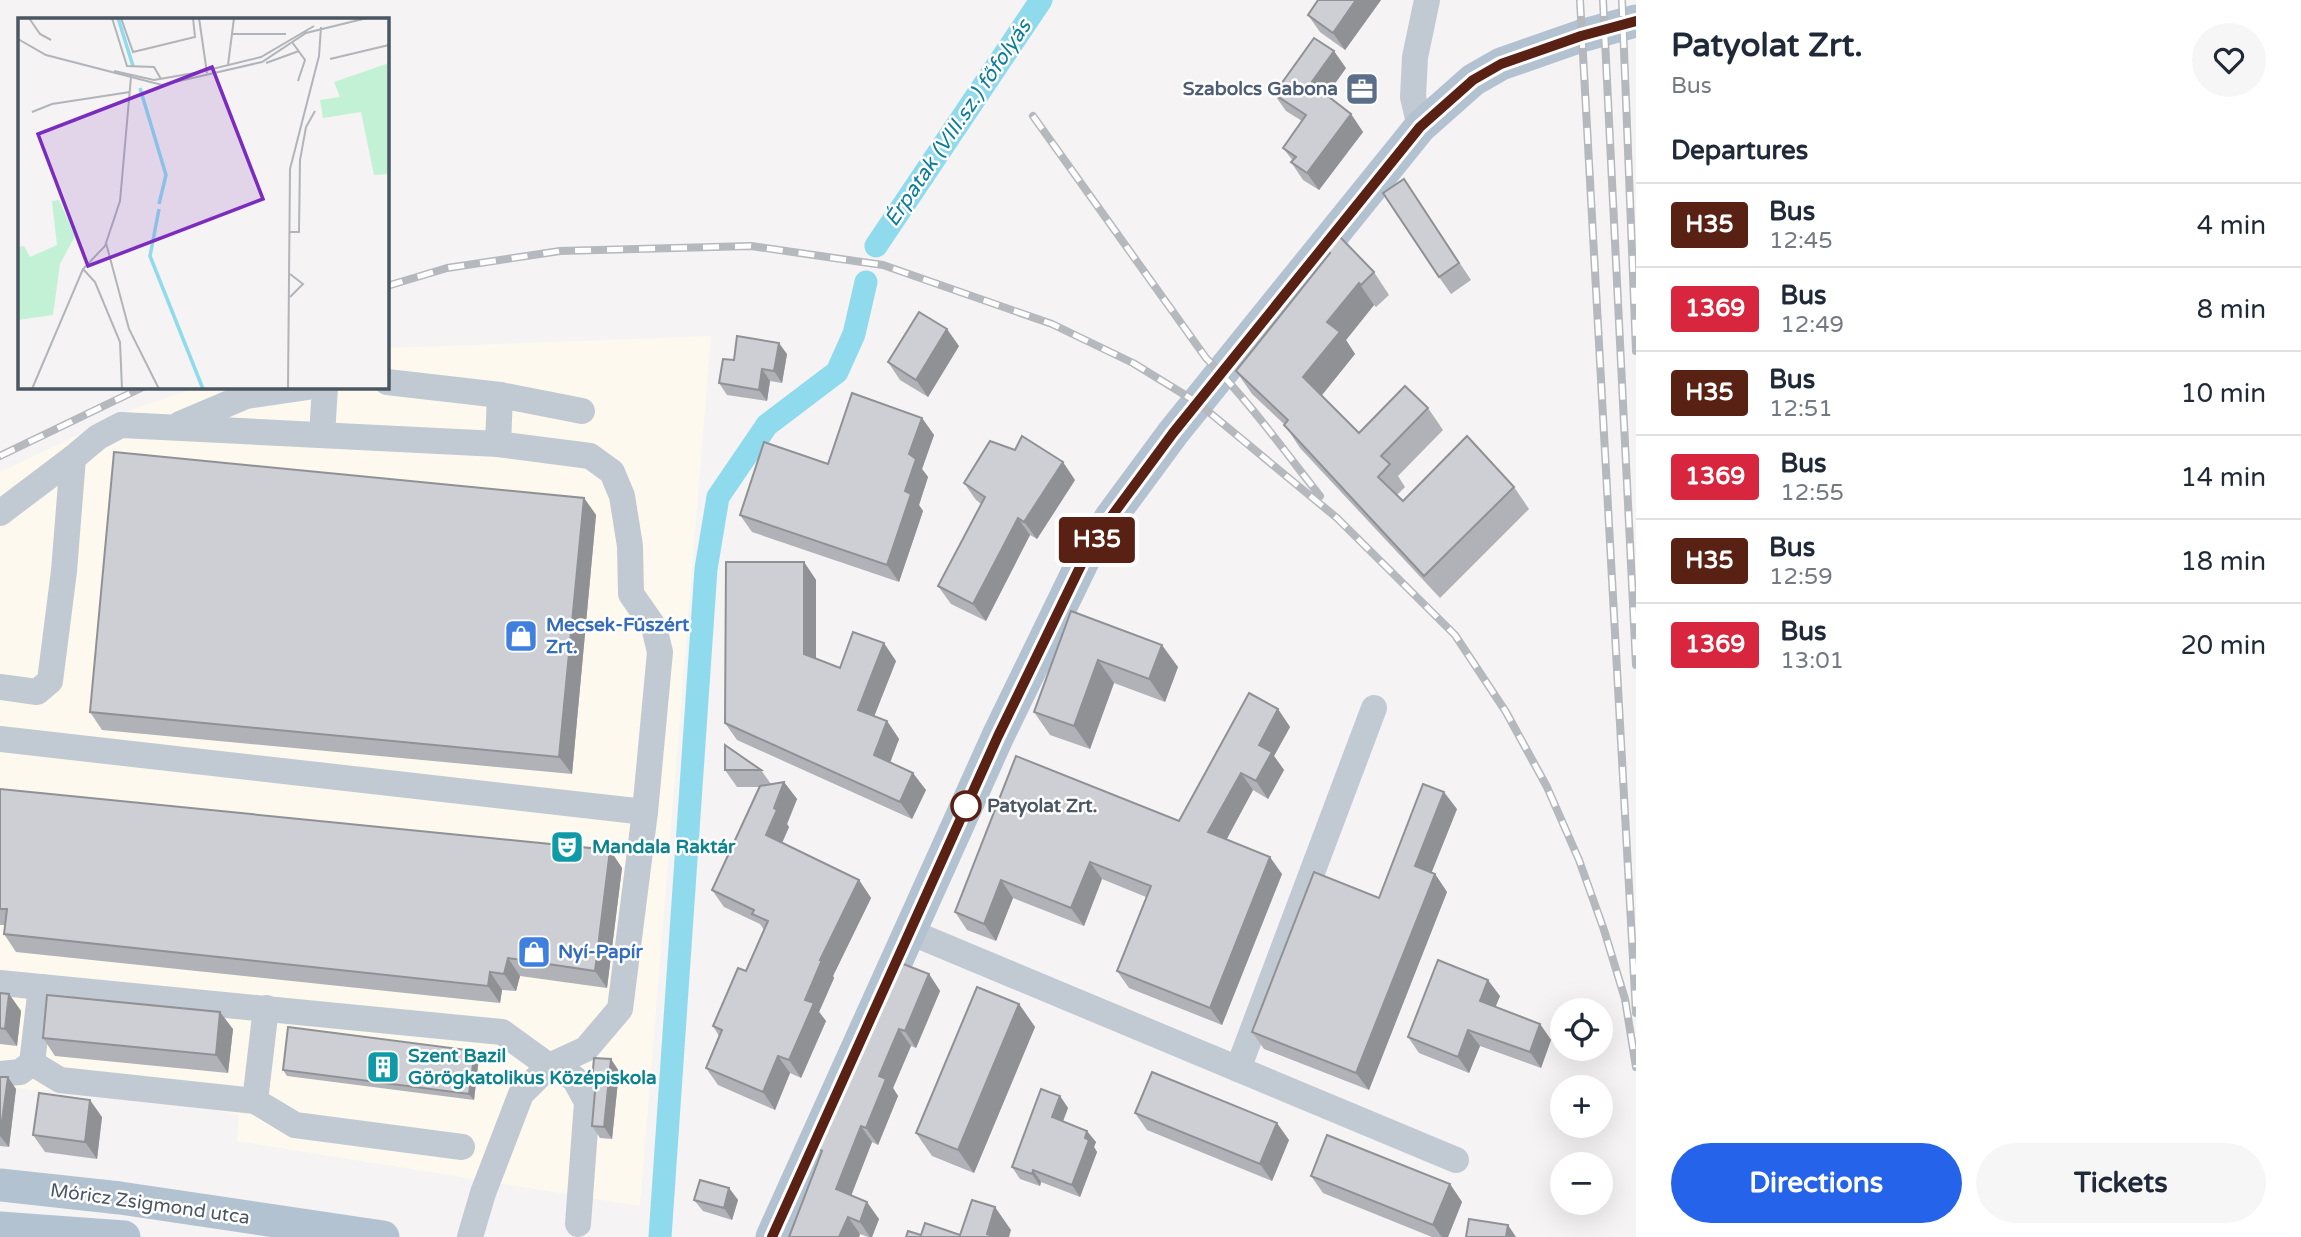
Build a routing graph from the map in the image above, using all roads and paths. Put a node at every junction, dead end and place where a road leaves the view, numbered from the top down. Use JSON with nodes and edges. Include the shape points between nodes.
{"nodes":[{"id":1,"x":1427,"y":0,"type":"edge"},
{"id":2,"x":1636,"y":21,"type":"edge"},
{"id":3,"x":1420,"y":127,"type":"junction"},
{"id":4,"x":388,"y":382,"type":"edge"},
{"id":5,"x":301,"y":388,"type":"edge"},
{"id":6,"x":325,"y":388,"type":"edge"},
{"id":7,"x":500,"y":395,"type":"junction"},
{"id":8,"x":582,"y":411,"type":"dead end"},
{"id":9,"x":172,"y":428,"type":"junction"},
{"id":10,"x":322,"y":435,"type":"junction"},
{"id":11,"x":498,"y":444,"type":"junction"},
{"id":12,"x":73,"y":458,"type":"junction"},
{"id":13,"x":0,"y":513,"type":"edge"},
{"id":14,"x":0,"y":687,"type":"edge"},
{"id":15,"x":1374,"y":708,"type":"dead end"},
{"id":16,"x":0,"y":739,"type":"edge"},
{"id":17,"x":645,"y":812,"type":"junction"},
{"id":18,"x":910,"y":932,"type":"junction"},
{"id":19,"x":0,"y":983,"type":"edge"},
{"id":20,"x":41,"y":987,"type":"junction"},
{"id":21,"x":266,"y":1008,"type":"junction"},
{"id":22,"x":32,"y":1063,"type":"junction"},
{"id":23,"x":549,"y":1066,"type":"junction"},
{"id":24,"x":1238,"y":1069,"type":"junction"},
{"id":25,"x":0,"y":1074,"type":"edge"},
{"id":26,"x":255,"y":1101,"type":"junction"},
{"id":27,"x":462,"y":1147,"type":"dead end"},
{"id":28,"x":1456,"y":1160,"type":"dead end"},
{"id":29,"x":0,"y":1185,"type":"edge"},
{"id":30,"x":63,"y":1190,"type":"junction"},
{"id":31,"x":578,"y":1224,"type":"dead end"},
{"id":32,"x":0,"y":1228,"type":"edge"},
{"id":33,"x":57,"y":1234,"type":"edge"},
{"id":34,"x":124,"y":1237,"type":"edge"},
{"id":35,"x":383,"y":1237,"type":"edge"},
{"id":36,"x":470,"y":1237,"type":"edge"},
{"id":37,"x":772,"y":1237,"type":"edge"}],
"edges":[{"from":1,"to":3,"type":"street","via":[[1415,57],[1413,97]]},
{"from":2,"to":3,"type":"main road","via":[[1501,64],[1473,80]]},
{"from":3,"to":18,"type":"main road","via":[[1173,433],[1083,561],[1003,724]]},
{"from":4,"to":7,"type":"street"},
{"from":5,"to":9,"type":"street","via":[[246,396]]},
{"from":6,"to":10,"type":"street"},
{"from":7,"to":8,"type":"street"},
{"from":7,"to":11,"type":"street"},
{"from":9,"to":10,"type":"street"},
{"from":9,"to":12,"type":"street","via":[[121,425]]},
{"from":10,"to":11,"type":"street"},
{"from":11,"to":17,"type":"street","via":[[590,456],[612,472],[622,496],[631,594],[654,627],[660,652]]},
{"from":12,"to":13,"type":"street"},
{"from":12,"to":14,"type":"street","via":[[50,681],[37,692]]},
{"from":15,"to":24,"type":"street"},
{"from":16,"to":17,"type":"street"},
{"from":17,"to":23,"type":"street","via":[[620,1009],[586,1049]]},
{"from":18,"to":24,"type":"street"},
{"from":18,"to":37,"type":"main road"},
{"from":19,"to":20,"type":"street"},
{"from":20,"to":21,"type":"street"},
{"from":20,"to":22,"type":"street"},
{"from":21,"to":23,"type":"street","via":[[502,1032]]},
{"from":21,"to":26,"type":"street"},
{"from":22,"to":25,"type":"street","via":[[20,1072]]},
{"from":22,"to":26,"type":"street","via":[[60,1080]]},
{"from":23,"to":31,"type":"street","via":[[574,1079],[587,1102]]},
{"from":23,"to":36,"type":"street","via":[[521,1094]]},
{"from":24,"to":28,"type":"street"},
{"from":26,"to":27,"type":"street","via":[[295,1125]]},
{"from":29,"to":30,"type":"main road","name":"Móricz Zsigmond utca"},
{"from":30,"to":33,"type":"street"},
{"from":30,"to":35,"type":"main road","name":"Móricz Zsigmond utca"},
{"from":32,"to":33,"type":"main road","name":"Móricz Zsigmond utca"},
{"from":33,"to":34,"type":"main road","name":"Móricz Zsigmond utca"}]}
